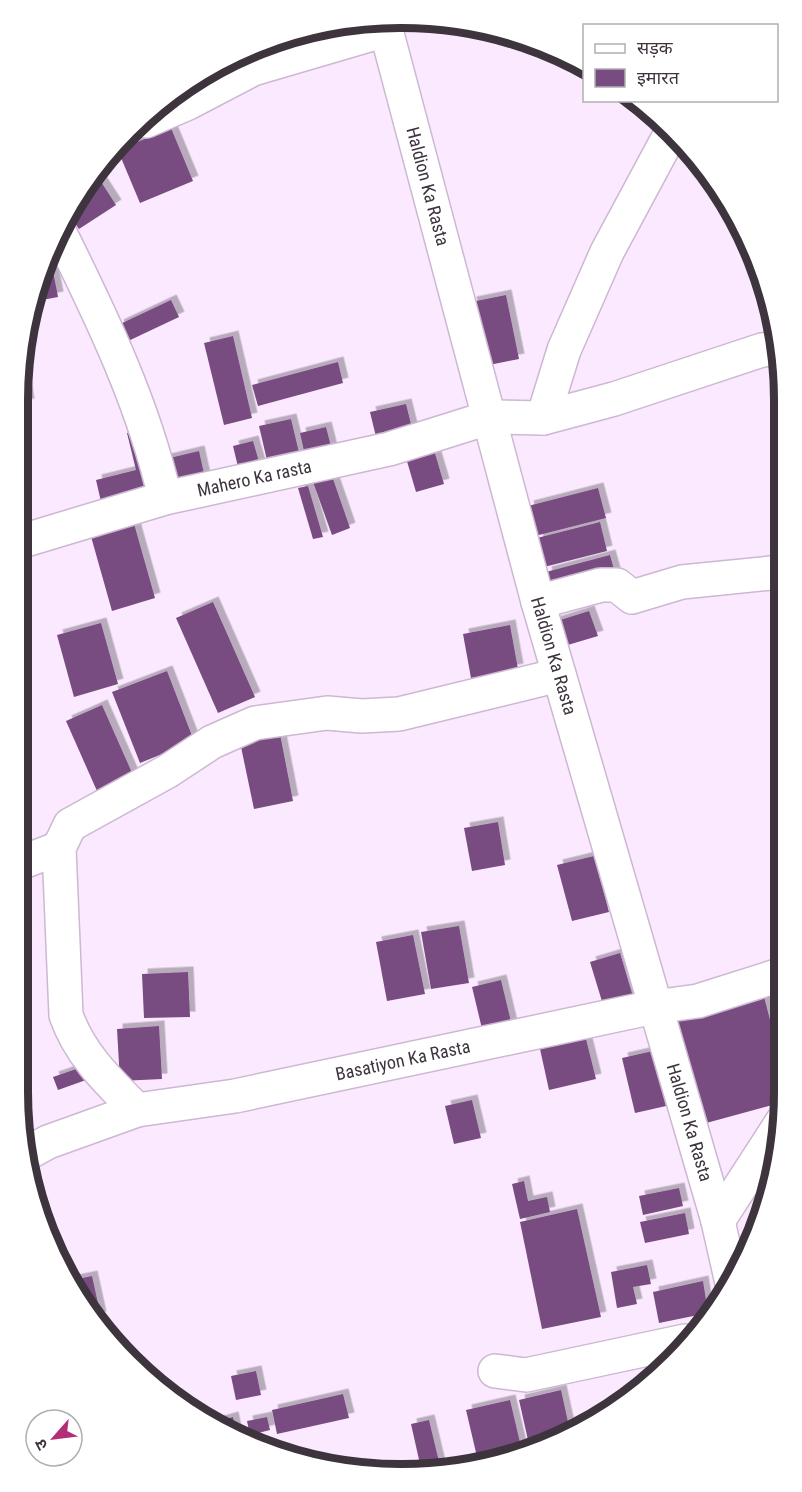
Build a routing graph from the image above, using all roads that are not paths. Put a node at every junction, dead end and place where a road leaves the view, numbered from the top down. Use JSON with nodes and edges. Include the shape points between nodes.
{"nodes":[{"id":1,"x":386,"y":28,"type":"edge"},
{"id":2,"x":384,"y":29,"type":"edge"},
{"id":3,"x":162,"y":115,"type":"edge"},
{"id":4,"x":667,"y":141,"type":"edge"},
{"id":5,"x":64,"y":242,"type":"edge"},
{"id":6,"x":770,"y":349,"type":"edge"},
{"id":7,"x":491,"y":417,"type":"junction"},
{"id":8,"x":543,"y":418,"type":"junction"},
{"id":9,"x":165,"y":498,"type":"junction"},
{"id":10,"x":28,"y":539,"type":"edge"},
{"id":11,"x":774,"y":573,"type":"edge"},
{"id":12,"x":538,"y":602,"type":"junction"},
{"id":13,"x":559,"y":675,"type":"junction"},
{"id":14,"x":59,"y":848,"type":"junction"},
{"id":15,"x":28,"y":860,"type":"edge"},
{"id":16,"x":774,"y":977,"type":"edge"},
{"id":17,"x":654,"y":1007,"type":"junction"},
{"id":18,"x":137,"y":1110,"type":"junction"},
{"id":19,"x":770,"y":1141,"type":"edge"},
{"id":20,"x":34,"y":1150,"type":"edge"},
{"id":21,"x":718,"y":1221,"type":"junction"},
{"id":22,"x":729,"y":1268,"type":"edge"},
{"id":23,"x":675,"y":1343,"type":"edge"},
{"id":24,"x":495,"y":1371,"type":"dead end"}],
"edges":[{"from":1,"to":7,"type":"street","name":"Haldion Ka Rasta"},
{"from":2,"to":3,"type":"street","via":[[253,69]]},
{"from":4,"to":8,"type":"street","via":[[607,252],[564,350]]},
{"from":5,"to":9,"type":"street","via":[[102,316],[154,449]]},
{"from":6,"to":8,"type":"street","name":"Mahero Ka rasta"},
{"from":7,"to":8,"type":"street","name":"Mahero Ka rasta"},
{"from":7,"to":9,"type":"street","name":"Mahero Ka rasta","via":[[389,449]]},
{"from":7,"to":12,"type":"street","name":"Haldion Ka Rasta"},
{"from":9,"to":10,"type":"street","name":"Mahero Ka rasta"},
{"from":11,"to":12,"type":"street","via":[[682,582],[632,597],[617,585],[601,585]]},
{"from":12,"to":13,"type":"street","name":"Haldion Ka Rasta"},
{"from":13,"to":14,"type":"street","via":[[399,714],[283,717],[234,730],[70,825]]},
{"from":13,"to":17,"type":"street","name":"Haldion Ka Rasta"},
{"from":14,"to":15,"type":"street"},
{"from":14,"to":18,"type":"street","via":[[66,1016],[95,1068]]},
{"from":16,"to":17,"type":"street","name":"Basatiyon Ka Rasta","via":[[698,1000]]},
{"from":17,"to":18,"type":"street","name":"Basatiyon Ka Rasta","via":[[235,1096]]},
{"from":17,"to":21,"type":"street","name":"Haldion Ka Rasta"},
{"from":18,"to":20,"type":"street","name":"Basatiyon Ka Rasta"},
{"from":19,"to":21,"type":"street"},
{"from":21,"to":22,"type":"street","name":"Haldion Ka Rasta"},
{"from":23,"to":24,"type":"street","via":[[526,1375]]}]}
